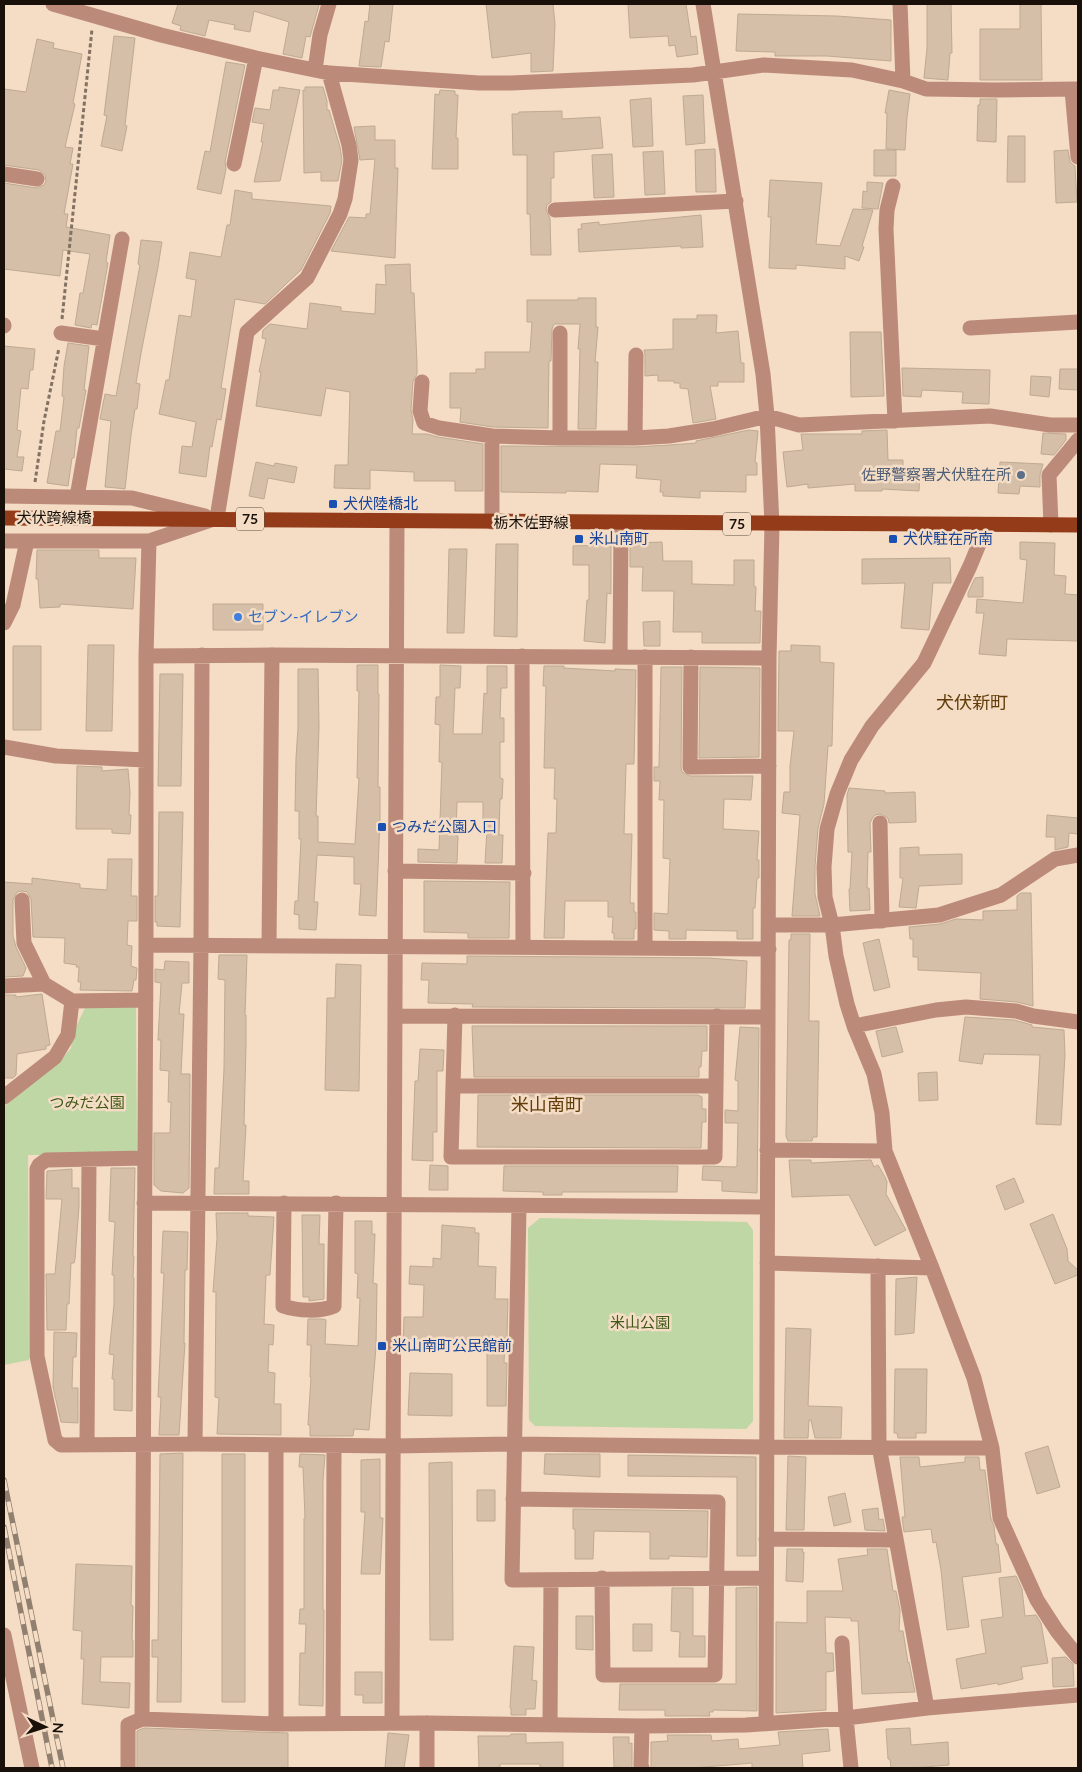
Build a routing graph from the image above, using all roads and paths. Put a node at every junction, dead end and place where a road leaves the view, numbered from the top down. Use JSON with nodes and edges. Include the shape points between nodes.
{"nodes":[{"id":1,"x":53,"y":4,"type":"edge"},
{"id":2,"x":329,"y":4,"type":"edge"},
{"id":3,"x":703,"y":4,"type":"edge"},
{"id":4,"x":900,"y":4,"type":"edge"},
{"id":5,"x":96,"y":10,"type":"edge"},
{"id":6,"x":256,"y":58,"type":"junction"},
{"id":7,"x":322,"y":71,"type":"junction"},
{"id":8,"x":715,"y":72,"type":"junction"},
{"id":9,"x":903,"y":81,"type":"junction"},
{"id":10,"x":1075,"y":90,"type":"edge"},
{"id":11,"x":1078,"y":157,"type":"edge"},
{"id":12,"x":234,"y":164,"type":"dead end"},
{"id":13,"x":4,"y":174,"type":"edge"},
{"id":14,"x":37,"y":180,"type":"dead end"},
{"id":15,"x":893,"y":186,"type":"dead end"},
{"id":16,"x":736,"y":201,"type":"junction"},
{"id":17,"x":555,"y":210,"type":"dead end"},
{"id":18,"x":122,"y":239,"type":"dead end"},
{"id":19,"x":1078,"y":322,"type":"edge"},
{"id":20,"x":970,"y":328,"type":"dead end"},
{"id":21,"x":61,"y":333,"type":"junction"},
{"id":22,"x":560,"y":333,"type":"dead end"},
{"id":23,"x":104,"y":339,"type":"junction"},
{"id":24,"x":636,"y":355,"type":"dead end"},
{"id":25,"x":422,"y":382,"type":"dead end"},
{"id":26,"x":767,"y":416,"type":"junction"},
{"id":27,"x":895,"y":421,"type":"junction"},
{"id":28,"x":1078,"y":425,"type":"edge"},
{"id":29,"x":492,"y":436,"type":"junction"},
{"id":30,"x":560,"y":438,"type":"junction"},
{"id":31,"x":635,"y":438,"type":"junction"},
{"id":32,"x":1078,"y":440,"type":"edge"},
{"id":33,"x":4,"y":496,"type":"edge"},
{"id":34,"x":31,"y":496,"type":"junction"},
{"id":35,"x":77,"y":498,"type":"junction"},
{"id":36,"x":4,"y":518,"type":"edge"},
{"id":37,"x":104,"y":518,"type":"joint"},
{"id":38,"x":217,"y":518,"type":"junction"},
{"id":39,"x":397,"y":522,"type":"junction"},
{"id":40,"x":492,"y":522,"type":"junction"},
{"id":41,"x":621,"y":524,"type":"junction"},
{"id":42,"x":772,"y":524,"type":"junction"},
{"id":43,"x":986,"y":525,"type":"junction"},
{"id":44,"x":1050,"y":525,"type":"junction"},
{"id":45,"x":1078,"y":525,"type":"edge"},
{"id":46,"x":4,"y":541,"type":"edge"},
{"id":47,"x":27,"y":541,"type":"junction"},
{"id":48,"x":149,"y":541,"type":"junction"},
{"id":49,"x":4,"y":623,"type":"edge"},
{"id":50,"x":202,"y":655,"type":"junction"},
{"id":51,"x":272,"y":655,"type":"junction"},
{"id":52,"x":396,"y":655,"type":"junction"},
{"id":53,"x":146,"y":656,"type":"junction"},
{"id":54,"x":522,"y":656,"type":"junction"},
{"id":55,"x":620,"y":656,"type":"junction"},
{"id":56,"x":645,"y":657,"type":"junction"},
{"id":57,"x":691,"y":657,"type":"junction"},
{"id":58,"x":769,"y":658,"type":"junction"},
{"id":59,"x":4,"y":747,"type":"edge"},
{"id":60,"x":146,"y":760,"type":"junction"},
{"id":61,"x":769,"y":766,"type":"junction"},
{"id":62,"x":880,"y":823,"type":"dead end"},
{"id":63,"x":1078,"y":855,"type":"edge"},
{"id":64,"x":396,"y":871,"type":"junction"},
{"id":65,"x":524,"y":873,"type":"junction"},
{"id":66,"x":22,"y":900,"type":"dead end"},
{"id":67,"x":882,"y":921,"type":"junction"},
{"id":68,"x":832,"y":925,"type":"junction"},
{"id":69,"x":769,"y":926,"type":"junction"},
{"id":70,"x":201,"y":944,"type":"junction"},
{"id":71,"x":269,"y":944,"type":"junction"},
{"id":72,"x":146,"y":945,"type":"junction"},
{"id":73,"x":524,"y":946,"type":"junction"},
{"id":74,"x":395,"y":947,"type":"junction"},
{"id":75,"x":645,"y":948,"type":"junction"},
{"id":76,"x":769,"y":949,"type":"junction"},
{"id":77,"x":44,"y":984,"type":"junction"},
{"id":78,"x":4,"y":986,"type":"edge"},
{"id":79,"x":146,"y":1000,"type":"junction"},
{"id":80,"x":72,"y":1001,"type":"junction"},
{"id":81,"x":455,"y":1015,"type":"junction"},
{"id":82,"x":395,"y":1016,"type":"junction"},
{"id":83,"x":717,"y":1016,"type":"junction"},
{"id":84,"x":767,"y":1017,"type":"junction"},
{"id":85,"x":1078,"y":1022,"type":"edge"},
{"id":86,"x":854,"y":1026,"type":"junction"},
{"id":87,"x":453,"y":1086,"type":"junction"},
{"id":88,"x":716,"y":1086,"type":"junction"},
{"id":89,"x":4,"y":1097,"type":"edge"},
{"id":90,"x":767,"y":1150,"type":"junction"},
{"id":91,"x":885,"y":1151,"type":"junction"},
{"id":92,"x":145,"y":1158,"type":"junction"},
{"id":93,"x":89,"y":1159,"type":"junction"},
{"id":94,"x":144,"y":1203,"type":"junction"},
{"id":95,"x":197,"y":1203,"type":"junction"},
{"id":96,"x":284,"y":1203,"type":"junction"},
{"id":97,"x":336,"y":1203,"type":"junction"},
{"id":98,"x":394,"y":1204,"type":"junction"},
{"id":99,"x":519,"y":1206,"type":"junction"},
{"id":100,"x":767,"y":1207,"type":"junction"},
{"id":101,"x":767,"y":1263,"type":"junction"},
{"id":102,"x":878,"y":1266,"type":"junction"},
{"id":103,"x":932,"y":1268,"type":"junction"},
{"id":104,"x":144,"y":1444,"type":"junction"},
{"id":105,"x":195,"y":1444,"type":"junction"},
{"id":106,"x":515,"y":1444,"type":"junction"},
{"id":107,"x":87,"y":1445,"type":"junction"},
{"id":108,"x":276,"y":1446,"type":"junction"},
{"id":109,"x":334,"y":1446,"type":"junction"},
{"id":110,"x":394,"y":1446,"type":"junction"},
{"id":111,"x":879,"y":1446,"type":"junction"},
{"id":112,"x":767,"y":1447,"type":"junction"},
{"id":113,"x":992,"y":1448,"type":"junction"},
{"id":114,"x":513,"y":1499,"type":"junction"},
{"id":115,"x":766,"y":1539,"type":"junction"},
{"id":116,"x":896,"y":1540,"type":"junction"},
{"id":117,"x":602,"y":1578,"type":"junction"},
{"id":118,"x":716,"y":1578,"type":"junction"},
{"id":119,"x":766,"y":1578,"type":"junction"},
{"id":120,"x":551,"y":1580,"type":"junction"},
{"id":121,"x":4,"y":1635,"type":"edge"},
{"id":122,"x":842,"y":1643,"type":"dead end"},
{"id":123,"x":1078,"y":1658,"type":"edge"},
{"id":124,"x":1078,"y":1695,"type":"edge"},
{"id":125,"x":927,"y":1708,"type":"junction"},
{"id":126,"x":846,"y":1718,"type":"junction"},
{"id":127,"x":142,"y":1720,"type":"junction"},
{"id":128,"x":392,"y":1723,"type":"junction"},
{"id":129,"x":427,"y":1723,"type":"junction"},
{"id":130,"x":276,"y":1724,"type":"junction"},
{"id":131,"x":333,"y":1724,"type":"junction"},
{"id":132,"x":766,"y":1724,"type":"junction"},
{"id":133,"x":550,"y":1725,"type":"junction"},
{"id":134,"x":642,"y":1726,"type":"junction"},
{"id":135,"x":32,"y":1768,"type":"edge"},
{"id":136,"x":128,"y":1768,"type":"edge"},
{"id":137,"x":427,"y":1768,"type":"edge"},
{"id":138,"x":642,"y":1768,"type":"edge"},
{"id":139,"x":851,"y":1768,"type":"edge"}],
"edges":[{"from":1,"to":5,"type":"street"},
{"from":2,"to":7,"type":"street","via":[[320,36]]},
{"from":3,"to":8,"type":"street"},
{"from":4,"to":9,"type":"street"},
{"from":5,"to":6,"type":"street"},
{"from":5,"to":21,"type":"path"},
{"from":6,"to":7,"type":"street"},
{"from":6,"to":12,"type":"street"},
{"from":7,"to":8,"type":"street","via":[[479,83]]},
{"from":7,"to":38,"type":"street","via":[[349,145],[351,160],[345,199],[307,278],[247,332]]},
{"from":8,"to":9,"type":"street","via":[[764,65],[852,70]]},
{"from":8,"to":16,"type":"street"},
{"from":9,"to":10,"type":"street","via":[[926,89]]},
{"from":10,"to":11,"type":"street"},
{"from":13,"to":14,"type":"street"},
{"from":15,"to":27,"type":"street","via":[[886,229]]},
{"from":16,"to":17,"type":"street"},
{"from":16,"to":26,"type":"street"},
{"from":18,"to":23,"type":"street"},
{"from":19,"to":20,"type":"street"},
{"from":21,"to":23,"type":"street"},
{"from":21,"to":34,"type":"path"},
{"from":22,"to":30,"type":"street"},
{"from":23,"to":35,"type":"street"},
{"from":24,"to":31,"type":"street"},
{"from":25,"to":29,"type":"street","via":[[420,410],[424,423]]},
{"from":26,"to":27,"type":"street","via":[[799,425]]},
{"from":26,"to":31,"type":"street","via":[[714,429]]},
{"from":26,"to":42,"type":"street"},
{"from":27,"to":28,"type":"street","via":[[990,416],[1050,426]]},
{"from":29,"to":30,"type":"street"},
{"from":29,"to":40,"type":"street"},
{"from":30,"to":31,"type":"street"},
{"from":32,"to":44,"type":"street","via":[[1049,475]]},
{"from":33,"to":34,"type":"street"},
{"from":34,"to":35,"type":"street"},
{"from":35,"to":38,"type":"street","via":[[132,498]]},
{"from":36,"to":37,"type":"main road","name":"犬伏跨線橋","number":"75"},
{"from":37,"to":38,"type":"main road","name":"栃木佐野線","number":"75"},
{"from":38,"to":39,"type":"main road","name":"栃木佐野線","number":"75"},
{"from":38,"to":48,"type":"street"},
{"from":39,"to":40,"type":"main road","name":"栃木佐野線","number":"75"},
{"from":39,"to":52,"type":"street"},
{"from":40,"to":41,"type":"main road","name":"栃木佐野線","number":"75"},
{"from":41,"to":42,"type":"main road","name":"栃木佐野線","number":"75"},
{"from":41,"to":55,"type":"street"},
{"from":42,"to":43,"type":"main road","name":"栃木佐野線","number":"75"},
{"from":42,"to":58,"type":"street"},
{"from":43,"to":44,"type":"main road","name":"栃木佐野線","number":"75"},
{"from":43,"to":68,"type":"street","via":[[924,663],[872,726],[851,760],[837,794],[827,829],[824,867],[825,897]]},
{"from":44,"to":45,"type":"main road","name":"栃木佐野線","number":"75"},
{"from":46,"to":47,"type":"street"},
{"from":47,"to":48,"type":"street"},
{"from":47,"to":49,"type":"street","via":[[13,605]]},
{"from":48,"to":53,"type":"street"},
{"from":50,"to":51,"type":"street"},
{"from":50,"to":53,"type":"street"},
{"from":50,"to":70,"type":"street"},
{"from":51,"to":52,"type":"street"},
{"from":51,"to":71,"type":"street"},
{"from":52,"to":54,"type":"street"},
{"from":52,"to":64,"type":"street"},
{"from":53,"to":60,"type":"street"},
{"from":54,"to":55,"type":"street"},
{"from":54,"to":65,"type":"street"},
{"from":55,"to":56,"type":"street"},
{"from":56,"to":57,"type":"street"},
{"from":56,"to":75,"type":"street"},
{"from":57,"to":58,"type":"street"},
{"from":57,"to":61,"type":"street","via":[[690,767]]},
{"from":58,"to":61,"type":"street"},
{"from":59,"to":60,"type":"street","via":[[56,756]]},
{"from":60,"to":72,"type":"street"},
{"from":61,"to":69,"type":"street"},
{"from":62,"to":67,"type":"street"},
{"from":63,"to":67,"type":"street","via":[[1055,858],[1000,895],[939,915]]},
{"from":64,"to":65,"type":"street"},
{"from":64,"to":74,"type":"street"},
{"from":65,"to":73,"type":"street"},
{"from":66,"to":77,"type":"street","via":[[24,943]]},
{"from":67,"to":68,"type":"street"},
{"from":68,"to":69,"type":"street"},
{"from":68,"to":86,"type":"street","via":[[842,984]]},
{"from":69,"to":76,"type":"street"},
{"from":70,"to":71,"type":"street"},
{"from":70,"to":72,"type":"street"},
{"from":70,"to":95,"type":"street"},
{"from":71,"to":74,"type":"street"},
{"from":72,"to":79,"type":"street"},
{"from":73,"to":74,"type":"street"},
{"from":73,"to":75,"type":"street"},
{"from":74,"to":82,"type":"street"},
{"from":75,"to":76,"type":"street"},
{"from":76,"to":84,"type":"street"},
{"from":77,"to":78,"type":"street"},
{"from":77,"to":80,"type":"street"},
{"from":79,"to":80,"type":"street"},
{"from":79,"to":92,"type":"street"},
{"from":80,"to":89,"type":"street","via":[[68,1035],[55,1057]]},
{"from":81,"to":82,"type":"street"},
{"from":81,"to":83,"type":"street"},
{"from":81,"to":87,"type":"street"},
{"from":82,"to":98,"type":"street"},
{"from":83,"to":84,"type":"street"},
{"from":83,"to":88,"type":"street"},
{"from":84,"to":90,"type":"street"},
{"from":85,"to":86,"type":"street","via":[[1016,1011],[966,1007]]},
{"from":86,"to":91,"type":"street","via":[[874,1074]]},
{"from":87,"to":88,"type":"street"},
{"from":87,"to":88,"type":"street","via":[[451,1156],[460,1157],[715,1157]]},
{"from":90,"to":91,"type":"street"},
{"from":90,"to":100,"type":"street"},
{"from":91,"to":103,"type":"street"},
{"from":92,"to":93,"type":"street"},
{"from":92,"to":94,"type":"street"},
{"from":93,"to":107,"type":"street"},
{"from":93,"to":107,"type":"street","via":[[46,1160],[37,1168],[37,1356],[55,1440],[61,1445]]},
{"from":94,"to":95,"type":"street"},
{"from":94,"to":104,"type":"street"},
{"from":95,"to":96,"type":"street"},
{"from":95,"to":105,"type":"street"},
{"from":96,"to":97,"type":"street"},
{"from":96,"to":97,"type":"street","via":[[283,1306],[327,1309],[334,1306]]},
{"from":97,"to":98,"type":"street"},
{"from":98,"to":99,"type":"street"},
{"from":98,"to":110,"type":"street"},
{"from":99,"to":100,"type":"street"},
{"from":99,"to":106,"type":"street"},
{"from":100,"to":101,"type":"street"},
{"from":101,"to":102,"type":"street"},
{"from":101,"to":112,"type":"street"},
{"from":102,"to":103,"type":"street"},
{"from":102,"to":111,"type":"street"},
{"from":103,"to":113,"type":"street","via":[[974,1378]]},
{"from":104,"to":105,"type":"street"},
{"from":104,"to":107,"type":"street"},
{"from":104,"to":127,"type":"street"},
{"from":105,"to":108,"type":"street"},
{"from":106,"to":110,"type":"street"},
{"from":106,"to":112,"type":"street"},
{"from":106,"to":114,"type":"street"},
{"from":108,"to":109,"type":"street"},
{"from":108,"to":130,"type":"street"},
{"from":109,"to":110,"type":"street"},
{"from":109,"to":131,"type":"street"},
{"from":110,"to":128,"type":"street"},
{"from":111,"to":112,"type":"street"},
{"from":111,"to":113,"type":"street"},
{"from":111,"to":116,"type":"street"},
{"from":112,"to":115,"type":"street"},
{"from":113,"to":123,"type":"street","via":[[1000,1518],[1037,1600]]},
{"from":114,"to":118,"type":"street","via":[[718,1502]]},
{"from":114,"to":120,"type":"street","via":[[512,1580]]},
{"from":115,"to":116,"type":"street"},
{"from":115,"to":119,"type":"street"},
{"from":116,"to":125,"type":"street"},
{"from":117,"to":118,"type":"street"},
{"from":117,"to":118,"type":"street","via":[[603,1675],[715,1675]]},
{"from":117,"to":120,"type":"street"},
{"from":118,"to":119,"type":"street"},
{"from":119,"to":132,"type":"street"},
{"from":120,"to":133,"type":"street"},
{"from":121,"to":135,"type":"street"},
{"from":122,"to":126,"type":"street"},
{"from":124,"to":125,"type":"street"},
{"from":125,"to":126,"type":"street"},
{"from":126,"to":132,"type":"street"},
{"from":126,"to":139,"type":"street"},
{"from":127,"to":130,"type":"street"},
{"from":127,"to":136,"type":"street","via":[[128,1725]]},
{"from":128,"to":129,"type":"street"},
{"from":128,"to":131,"type":"street"},
{"from":129,"to":133,"type":"street"},
{"from":129,"to":137,"type":"street"},
{"from":130,"to":131,"type":"street"},
{"from":132,"to":134,"type":"street"},
{"from":133,"to":134,"type":"street"},
{"from":134,"to":138,"type":"street"}]}
